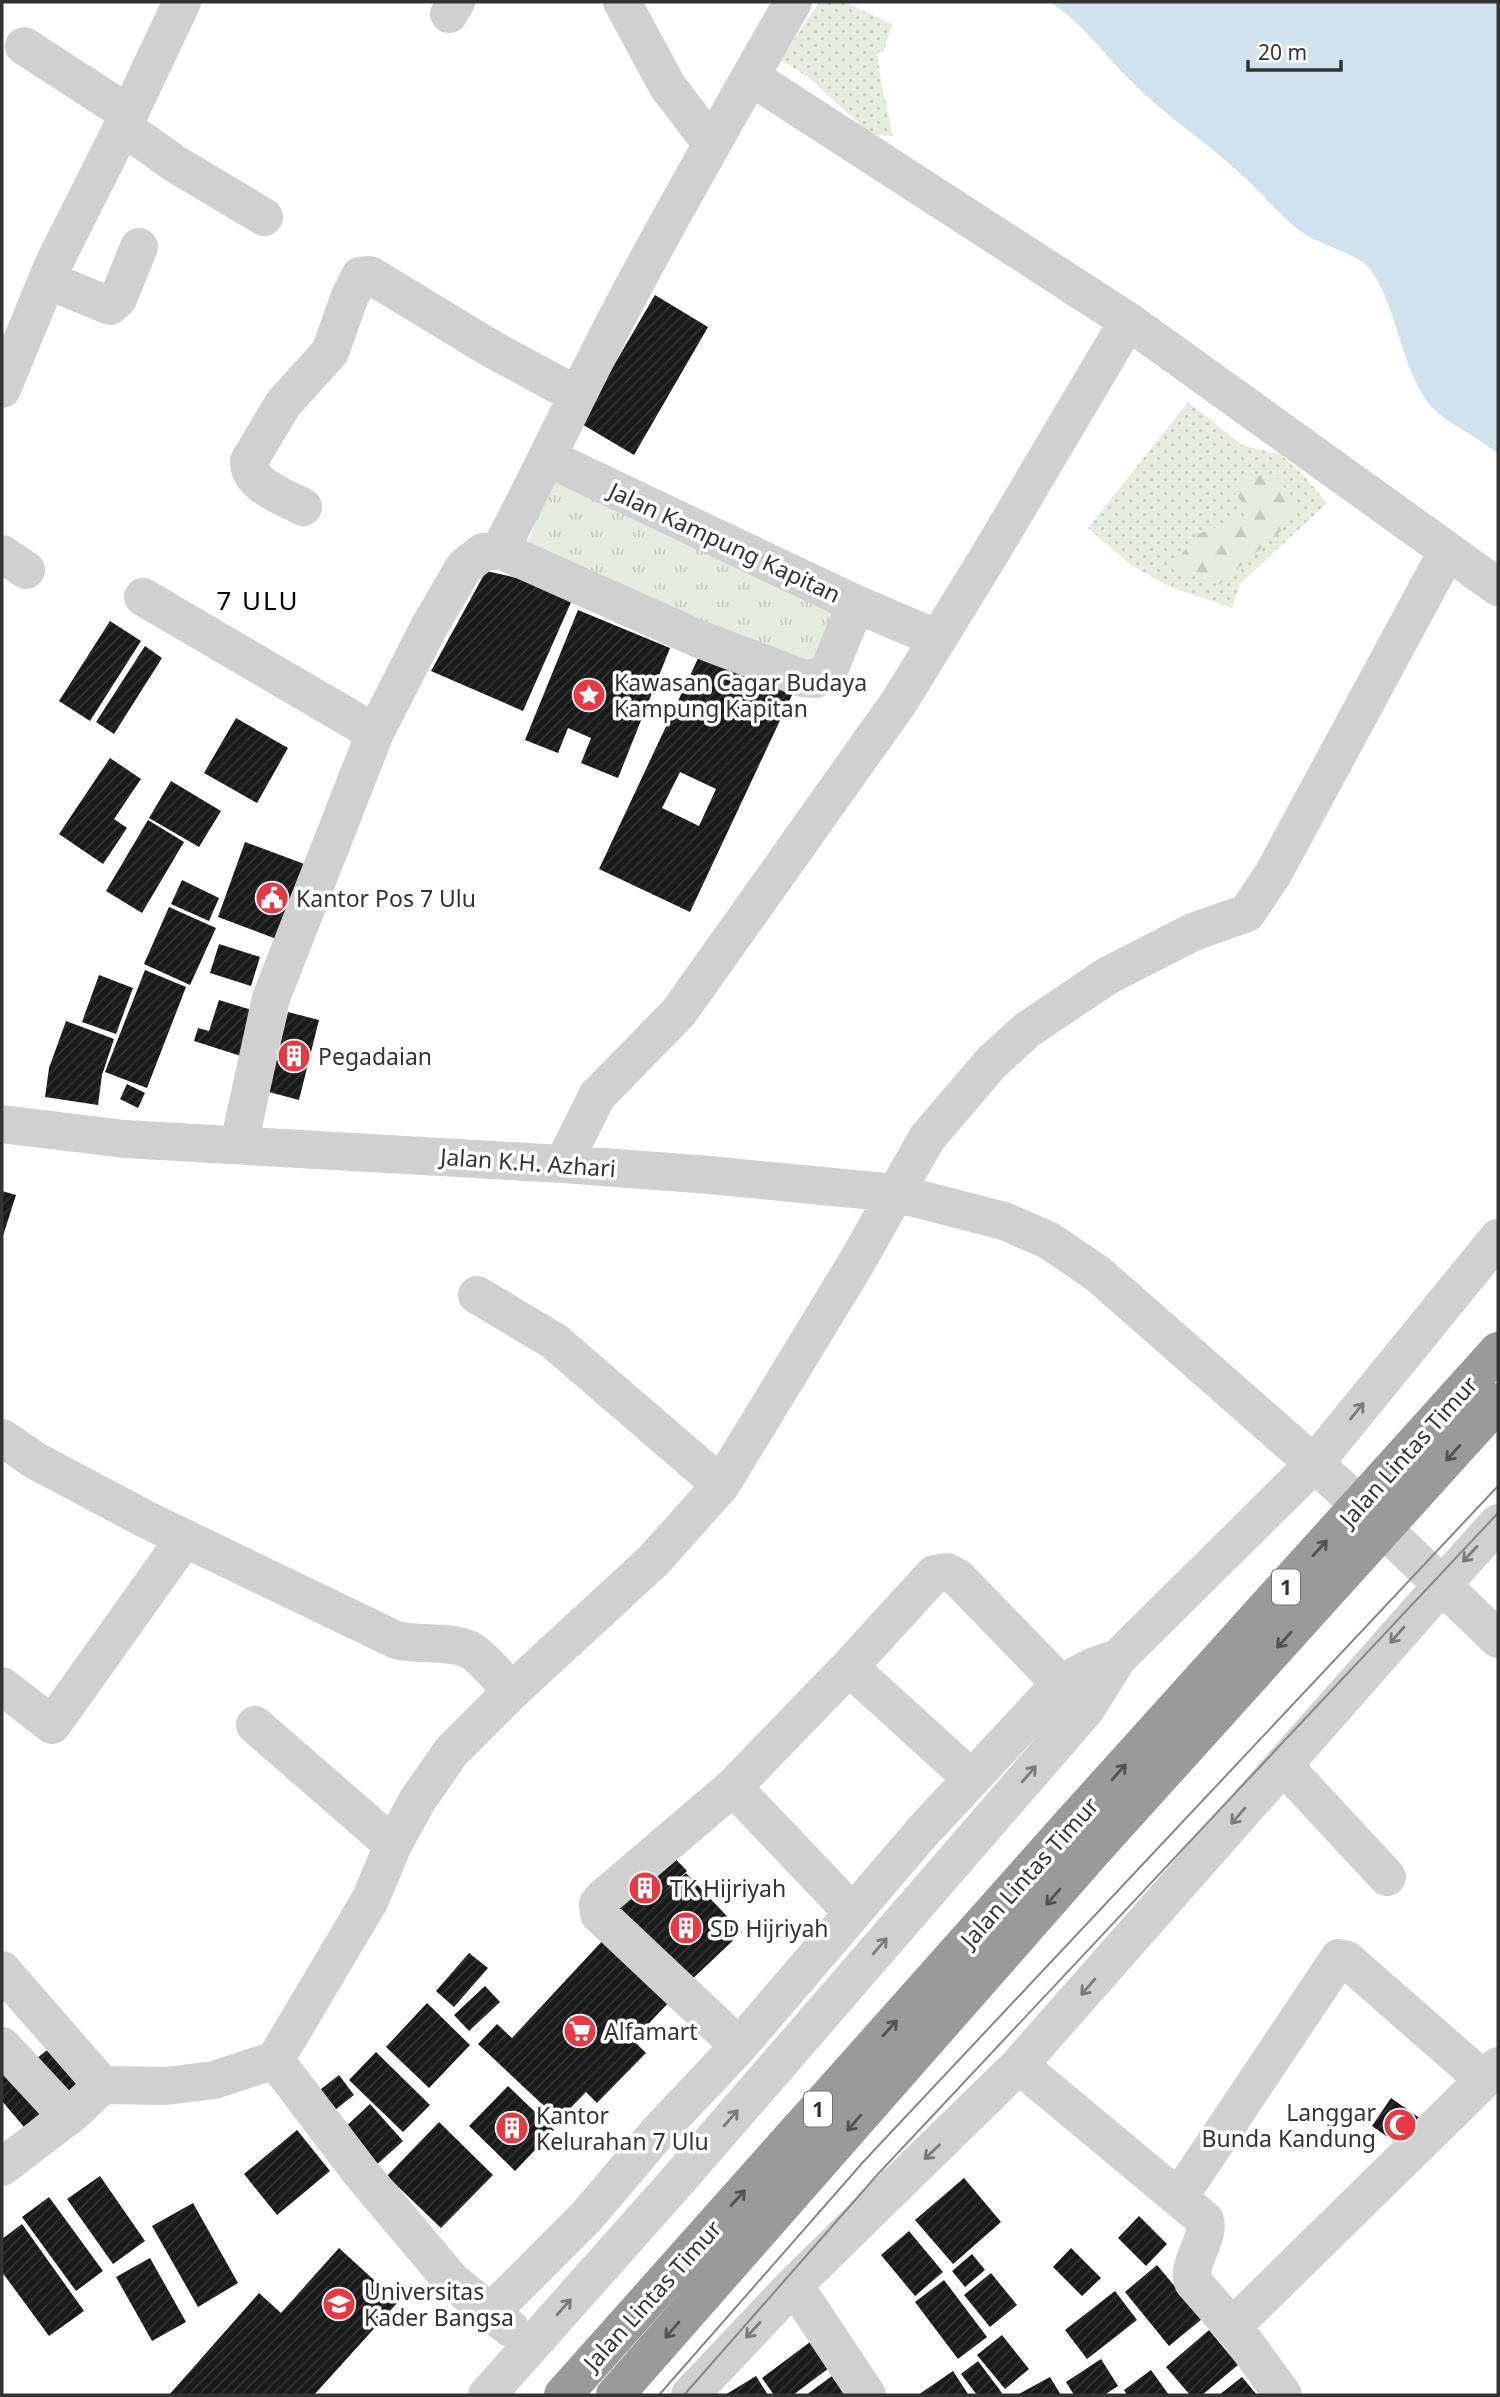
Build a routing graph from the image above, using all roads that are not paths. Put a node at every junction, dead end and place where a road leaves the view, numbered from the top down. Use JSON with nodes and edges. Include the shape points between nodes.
{"nodes":[{"id":1,"x":182,"y":2,"type":"edge"},
{"id":2,"x":622,"y":2,"type":"edge"},
{"id":3,"x":793,"y":2,"type":"edge"},
{"id":4,"x":24,"y":46,"type":"dead end"},
{"id":5,"x":754,"y":79,"type":"dead end"},
{"id":6,"x":126,"y":120,"type":"junction"},
{"id":7,"x":711,"y":143,"type":"junction"},
{"id":8,"x":264,"y":217,"type":"dead end"},
{"id":9,"x":139,"y":247,"type":"dead end"},
{"id":10,"x":47,"y":280,"type":"junction"},
{"id":11,"x":1128,"y":321,"type":"junction"},
{"id":12,"x":2,"y":389,"type":"edge"},
{"id":13,"x":575,"y":400,"type":"junction"},
{"id":14,"x":548,"y":458,"type":"junction"},
{"id":15,"x":303,"y":508,"type":"dead end"},
{"id":16,"x":500,"y":550,"type":"junction"},
{"id":17,"x":1447,"y":552,"type":"junction"},
{"id":18,"x":1498,"y":587,"type":"edge"},
{"id":19,"x":143,"y":597,"type":"dead end"},
{"id":20,"x":856,"y":604,"type":"junction"},
{"id":21,"x":938,"y":639,"type":"junction"},
{"id":22,"x":375,"y":733,"type":"junction"},
{"id":23,"x":2,"y":1124,"type":"edge"},
{"id":24,"x":239,"y":1144,"type":"junction"},
{"id":25,"x":563,"y":1164,"type":"junction"},
{"id":26,"x":895,"y":1193,"type":"junction"},
{"id":27,"x":1498,"y":1238,"type":"edge"},
{"id":28,"x":477,"y":1295,"type":"dead end"},
{"id":29,"x":1498,"y":1351,"type":"edge"},
{"id":30,"x":1498,"y":1402,"type":"edge"},
{"id":31,"x":2,"y":1438,"type":"edge"},
{"id":32,"x":1314,"y":1464,"type":"junction"},
{"id":33,"x":721,"y":1485,"type":"junction"},
{"id":34,"x":1498,"y":1523,"type":"edge"},
{"id":35,"x":185,"y":1538,"type":"junction"},
{"id":36,"x":1443,"y":1584,"type":"junction"},
{"id":37,"x":1498,"y":1639,"type":"edge"},
{"id":38,"x":849,"y":1667,"type":"junction"},
{"id":39,"x":512,"y":1691,"type":"junction"},
{"id":40,"x":1073,"y":1697,"type":"junction"},
{"id":41,"x":7,"y":1699,"type":"edge"},
{"id":42,"x":255,"y":1725,"type":"dead end"},
{"id":43,"x":1283,"y":1765,"type":"junction"},
{"id":44,"x":971,"y":1778,"type":"junction"},
{"id":45,"x":733,"y":1787,"type":"junction"},
{"id":46,"x":1086,"y":1834,"type":"junction"},
{"id":47,"x":393,"y":1845,"type":"junction"},
{"id":48,"x":1387,"y":1877,"type":"dead end"},
{"id":49,"x":853,"y":1913,"type":"junction"},
{"id":50,"x":2,"y":1970,"type":"edge"},
{"id":51,"x":2,"y":2046,"type":"edge"},
{"id":52,"x":739,"y":2046,"type":"junction"},
{"id":53,"x":1019,"y":2065,"type":"junction"},
{"id":54,"x":1491,"y":2073,"type":"edge"},
{"id":55,"x":289,"y":2077,"type":"junction"},
{"id":56,"x":102,"y":2085,"type":"junction"},
{"id":57,"x":68,"y":2117,"type":"junction"},
{"id":58,"x":2,"y":2167,"type":"edge"},
{"id":59,"x":1179,"y":2197,"type":"junction"},
{"id":60,"x":794,"y":2286,"type":"junction"},
{"id":61,"x":491,"y":2312,"type":"junction"},
{"id":62,"x":1232,"y":2327,"type":"junction"},
{"id":63,"x":530,"y":2344,"type":"junction"},
{"id":64,"x":487,"y":2395,"type":"edge"},
{"id":65,"x":563,"y":2395,"type":"edge"},
{"id":66,"x":615,"y":2395,"type":"edge"},
{"id":67,"x":690,"y":2395,"type":"edge"},
{"id":68,"x":867,"y":2395,"type":"edge"},
{"id":69,"x":1283,"y":2395,"type":"edge"}],
"edges":[{"from":1,"to":6,"type":"street"},
{"from":2,"to":7,"type":"street","via":[[668,87]]},
{"from":3,"to":7,"type":"street"},
{"from":4,"to":6,"type":"street"},
{"from":5,"to":11,"type":"street"},
{"from":6,"to":8,"type":"street","via":[[177,165]]},
{"from":6,"to":10,"type":"street"},
{"from":7,"to":13,"type":"street"},
{"from":9,"to":10,"type":"street","via":[[118,299],[110,306]]},
{"from":10,"to":12,"type":"street"},
{"from":11,"to":17,"type":"street"},
{"from":11,"to":21,"type":"street"},
{"from":13,"to":14,"type":"street"},
{"from":13,"to":15,"type":"street","via":[[364,274],[355,283],[330,352],[283,404],[249,461],[259,482]]},
{"from":14,"to":16,"type":"street"},
{"from":14,"to":20,"type":"street","name":"Jalan Kampung Kapitan"},
{"from":16,"to":20,"type":"street","name":"Jalan Kampung Kapitan","via":[[699,639],[802,678],[816,679],[829,670]]},
{"from":16,"to":22,"type":"street","via":[[483,552],[464,568]]},
{"from":17,"to":18,"type":"street"},
{"from":17,"to":26,"type":"street","via":[[1252,909],[1236,919],[1193,932],[1107,976],[1027,1030],[991,1063],[930,1133]]},
{"from":19,"to":22,"type":"street"},
{"from":20,"to":21,"type":"street"},
{"from":21,"to":25,"type":"street","via":[[877,734],[679,1013],[597,1096]]},
{"from":22,"to":24,"type":"street","via":[[271,998]]},
{"from":23,"to":24,"type":"street","name":"Jalan K.H. Azhari","via":[[125,1139]]},
{"from":24,"to":25,"type":"street","name":"Jalan K.H. Azhari"},
{"from":25,"to":26,"type":"street","name":"Jalan K.H. Azhari"},
{"from":26,"to":32,"type":"street","name":"Jalan K.H. Azhari","via":[[1004,1222],[1048,1240],[1098,1274]]},
{"from":26,"to":33,"type":"street"},
{"from":32,"to":27,"type":"street","one_way":true},
{"from":28,"to":33,"type":"street","via":[[554,1341]]},
{"from":46,"to":29,"type":"highway","name":"Jalan Lintas Timur","number":"1","one_way":true,"bridge":true},
{"from":30,"to":46,"type":"highway","name":"Jalan Lintas Timur","number":"1","one_way":true,"bridge":true},
{"from":31,"to":35,"type":"street","via":[[36,1461]]},
{"from":32,"to":36,"type":"street","name":"Jalan K.H. Azhari"},
{"from":32,"to":40,"type":"street"},
{"from":33,"to":39,"type":"street","via":[[653,1561]]},
{"from":34,"to":36,"type":"street","one_way":true},
{"from":35,"to":39,"type":"street","via":[[396,1640],[467,1649]]},
{"from":35,"to":41,"type":"street","via":[[52,1725]]},
{"from":36,"to":37,"type":"street","name":"Jalan K.H. Azhari"},
{"from":36,"to":43,"type":"street","one_way":true},
{"from":38,"to":40,"type":"street","via":[[934,1574],[947,1572]]},
{"from":38,"to":44,"type":"street"},
{"from":38,"to":45,"type":"street"},
{"from":39,"to":47,"type":"street","via":[[451,1752]]},
{"from":40,"to":44,"type":"street"},
{"from":63,"to":40,"type":"street","one_way":true,"via":[[679,2179]]},
{"from":42,"to":47,"type":"street"},
{"from":43,"to":48,"type":"street"},
{"from":43,"to":53,"type":"street","one_way":true},
{"from":44,"to":49,"type":"street"},
{"from":45,"to":49,"type":"street"},
{"from":45,"to":52,"type":"street","via":[[603,1898],[598,1909]]},
{"from":65,"to":46,"type":"highway","name":"Jalan Lintas Timur","number":"1","one_way":true},
{"from":46,"to":66,"type":"highway","name":"Jalan Lintas Timur","number":"1","one_way":true},
{"from":47,"to":55,"type":"street"},
{"from":49,"to":52,"type":"street"},
{"from":50,"to":56,"type":"street"},
{"from":51,"to":57,"type":"street"},
{"from":52,"to":61,"type":"street","via":[[587,2216]]},
{"from":53,"to":59,"type":"street"},
{"from":53,"to":60,"type":"street","one_way":true},
{"from":54,"to":59,"type":"street","via":[[1348,1960],[1339,1958]]},
{"from":54,"to":62,"type":"street"},
{"from":55,"to":56,"type":"street","via":[[166,2086]]},
{"from":55,"to":61,"type":"street","via":[[360,2173],[452,2281]]},
{"from":56,"to":57,"type":"street"},
{"from":57,"to":58,"type":"street"},
{"from":59,"to":62,"type":"street","via":[[1206,2225],[1193,2282]]},
{"from":60,"to":67,"type":"street","one_way":true},
{"from":60,"to":68,"type":"street"},
{"from":61,"to":63,"type":"street"},
{"from":62,"to":69,"type":"street"},
{"from":63,"to":64,"type":"street"}]}
